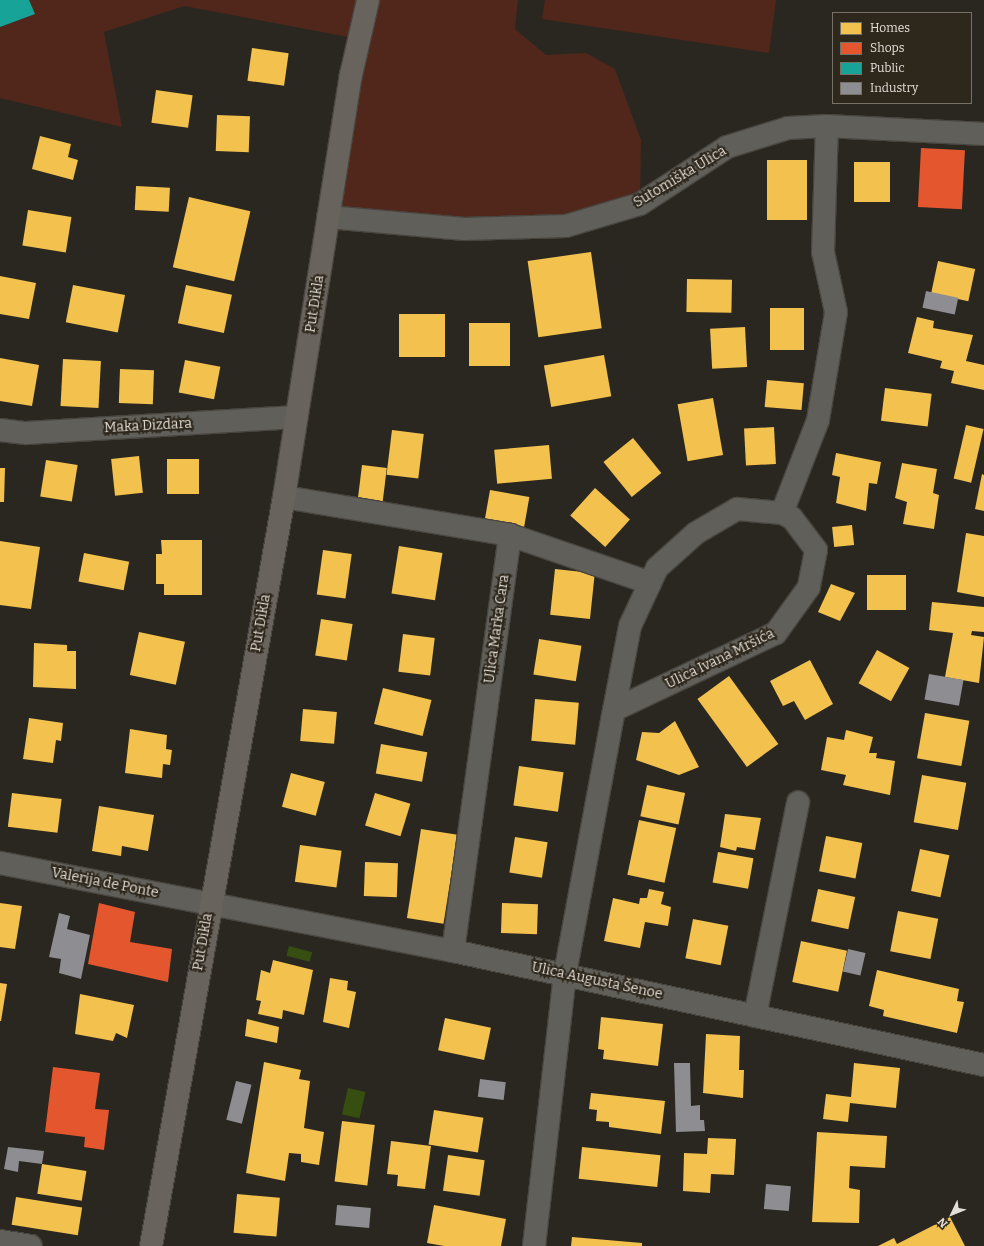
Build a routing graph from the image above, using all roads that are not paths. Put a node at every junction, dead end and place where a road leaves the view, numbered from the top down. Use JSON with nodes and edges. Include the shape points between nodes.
{"nodes":[{"id":1,"x":368,"y":0,"type":"edge"},
{"id":2,"x":827,"y":126,"type":"junction"},
{"id":3,"x":984,"y":134,"type":"edge"},
{"id":4,"x":328,"y":217,"type":"junction"},
{"id":5,"x":297,"y":417,"type":"junction"},
{"id":6,"x":0,"y":430,"type":"edge"},
{"id":7,"x":284,"y":497,"type":"junction"},
{"id":8,"x":782,"y":513,"type":"junction"},
{"id":9,"x":510,"y":535,"type":"junction"},
{"id":10,"x":650,"y":583,"type":"junction"},
{"id":11,"x":614,"y":710,"type":"junction"},
{"id":12,"x":798,"y":802,"type":"dead end"},
{"id":13,"x":0,"y":863,"type":"edge"},
{"id":14,"x":210,"y":903,"type":"junction"},
{"id":15,"x":454,"y":951,"type":"junction"},
{"id":16,"x":565,"y":974,"type":"junction"},
{"id":17,"x":754,"y":1016,"type":"junction"},
{"id":18,"x":984,"y":1065,"type":"edge"},
{"id":19,"x":0,"y":1241,"type":"edge"},
{"id":20,"x":31,"y":1246,"type":"edge"},
{"id":21,"x":151,"y":1246,"type":"edge"},
{"id":22,"x":534,"y":1246,"type":"edge"}],
"edges":[{"from":1,"to":4,"type":"street","name":"Put Dikla","via":[[351,75]]},
{"from":2,"to":3,"type":"street","name":"Sutomiška Ulica"},
{"from":2,"to":4,"type":"street","name":"Sutomiška Ulica","via":[[788,128],[726,147],[640,204],[566,226],[464,228]]},
{"from":2,"to":8,"type":"street","via":[[823,252],[836,312],[818,420]]},
{"from":4,"to":5,"type":"street","name":"Put Dikla"},
{"from":5,"to":6,"type":"street","name":"Maka Dizdara","via":[[26,433]]},
{"from":5,"to":7,"type":"street","name":"Put Dikla"},
{"from":7,"to":9,"type":"street"},
{"from":7,"to":14,"type":"street","name":"Put Dikla"},
{"from":8,"to":10,"type":"street","via":[[737,509],[696,533],[657,568]]},
{"from":8,"to":11,"type":"street","name":"Ulica Ivana Mršića","via":[[792,518],[816,550],[809,587],[776,634]]},
{"from":9,"to":10,"type":"street"},
{"from":9,"to":15,"type":"street","name":"Ulica Marka Cara"},
{"from":10,"to":11,"type":"street","via":[[630,626]]},
{"from":11,"to":16,"type":"street"},
{"from":12,"to":17,"type":"street"},
{"from":13,"to":14,"type":"street","name":"Valerija de Ponte"},
{"from":14,"to":15,"type":"street","name":"Ulica Augusta Šenoe"},
{"from":14,"to":21,"type":"street","name":"Put Dikla"},
{"from":15,"to":16,"type":"street","name":"Ulica Augusta Šenoe"},
{"from":16,"to":17,"type":"street","name":"Ulica Augusta Šenoe"},
{"from":16,"to":22,"type":"street"},
{"from":17,"to":18,"type":"street","name":"Ulica Augusta Šenoe"},
{"from":19,"to":20,"type":"street"}]}
